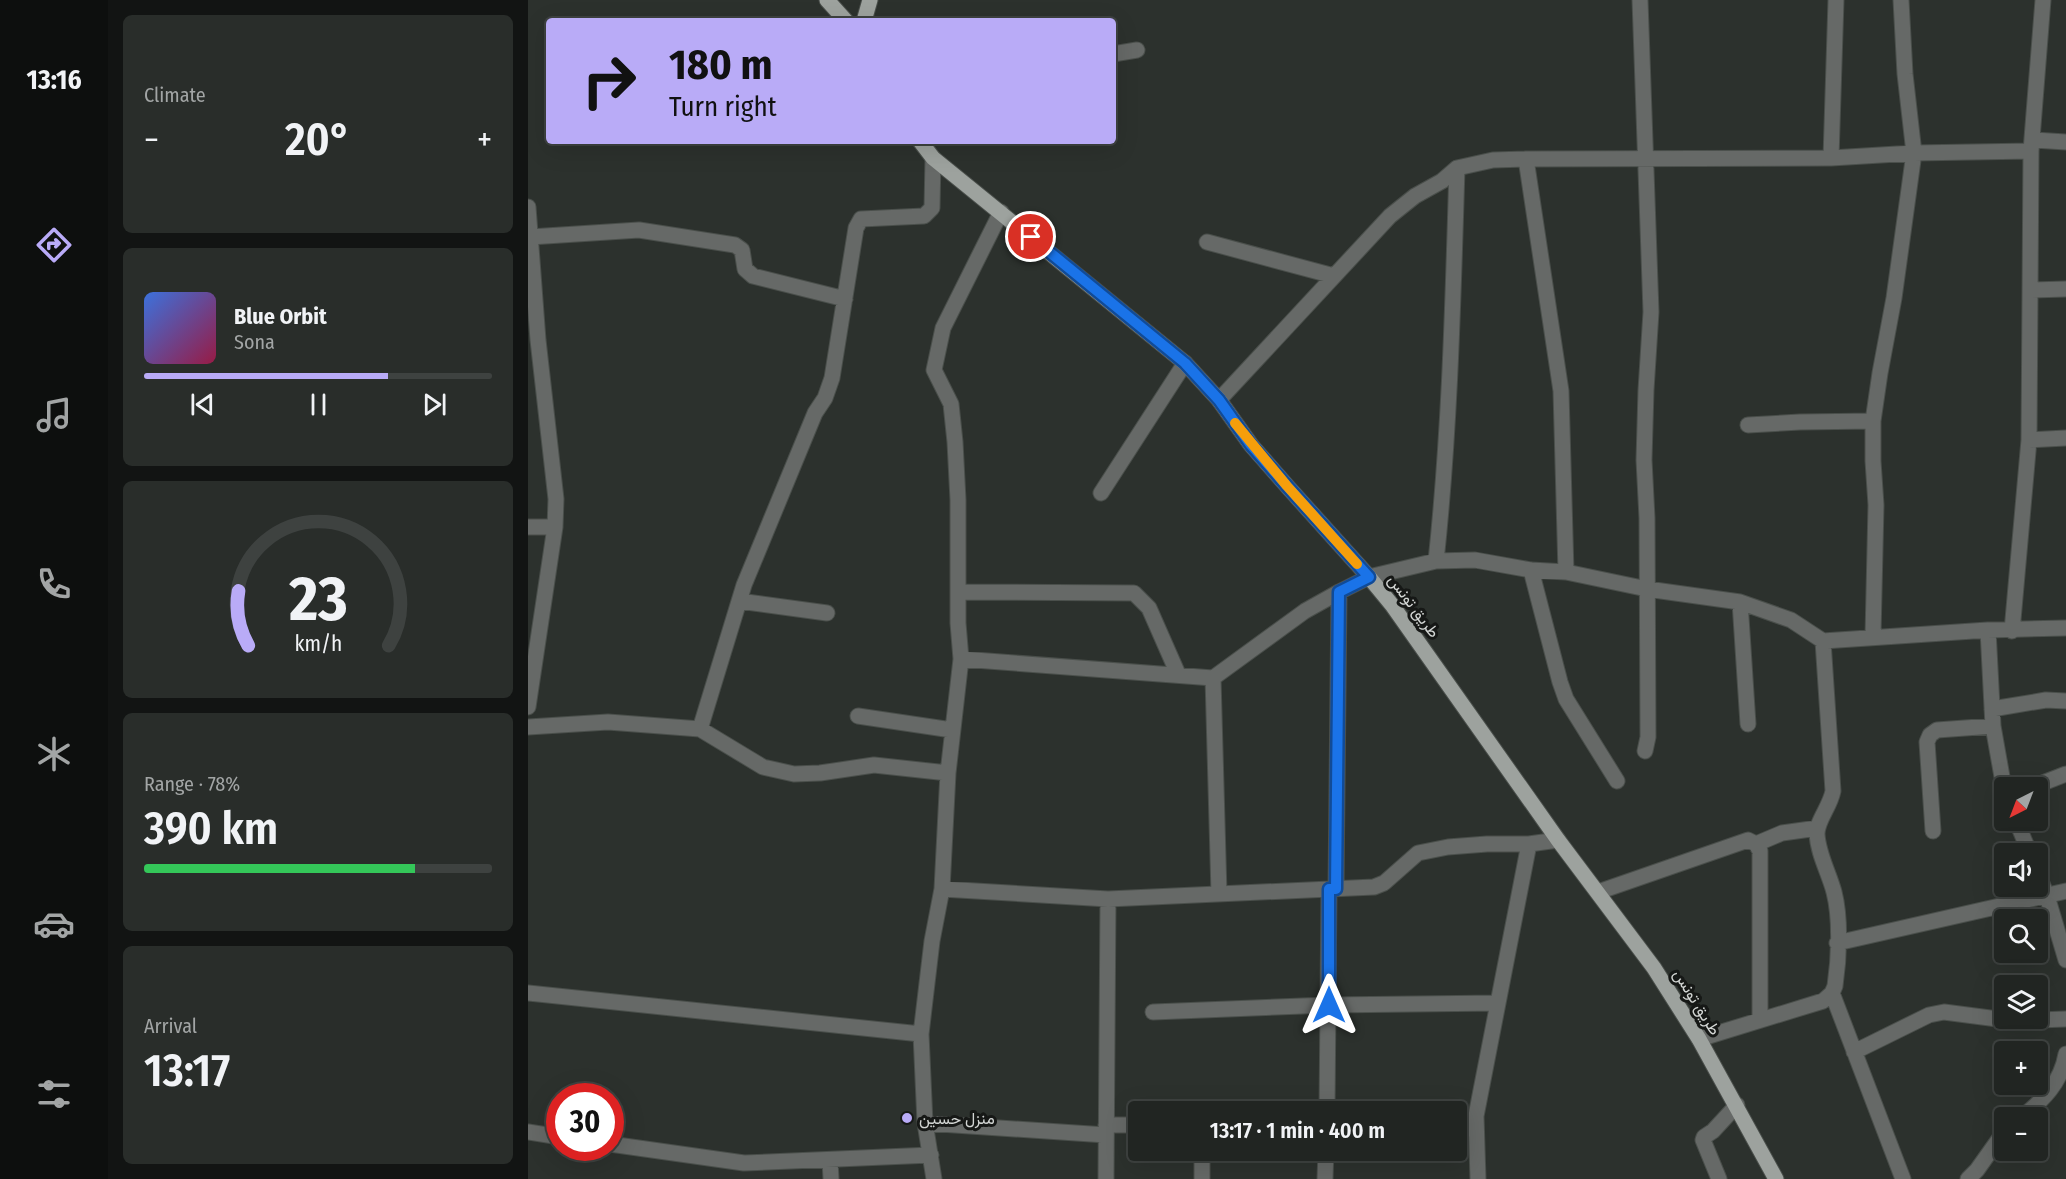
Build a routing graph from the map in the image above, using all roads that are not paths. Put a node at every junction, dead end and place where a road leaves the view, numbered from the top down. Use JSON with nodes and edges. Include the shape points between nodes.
{"nodes":[{"id":1,"x":827,"y":0,"type":"edge"},
{"id":2,"x":870,"y":0,"type":"edge"},
{"id":3,"x":1640,"y":0,"type":"edge"},
{"id":4,"x":1836,"y":0,"type":"edge"},
{"id":5,"x":1901,"y":0,"type":"edge"},
{"id":6,"x":2043,"y":0,"type":"edge"},
{"id":7,"x":843,"y":18,"type":"edge"},
{"id":8,"x":865,"y":18,"type":"edge"},
{"id":9,"x":1137,"y":50,"type":"dead end"},
{"id":10,"x":1116,"y":54,"type":"edge"},
{"id":11,"x":2066,"y":142,"type":"edge"},
{"id":12,"x":922,"y":144,"type":"edge"},
{"id":13,"x":2033,"y":146,"type":"junction"},
{"id":14,"x":1914,"y":153,"type":"junction"},
{"id":15,"x":1646,"y":157,"type":"junction"},
{"id":16,"x":933,"y":158,"type":"junction"},
{"id":17,"x":1831,"y":158,"type":"junction"},
{"id":18,"x":1526,"y":159,"type":"junction"},
{"id":19,"x":1457,"y":168,"type":"junction"},
{"id":20,"x":528,"y":207,"type":"edge"},
{"id":21,"x":1001,"y":212,"type":"junction"},
{"id":22,"x":530,"y":237,"type":"junction"},
{"id":23,"x":1207,"y":242,"type":"dead end"},
{"id":24,"x":1334,"y":276,"type":"junction"},
{"id":25,"x":2066,"y":289,"type":"edge"},
{"id":26,"x":2030,"y":290,"type":"junction"},
{"id":27,"x":845,"y":299,"type":"junction"},
{"id":28,"x":1185,"y":363,"type":"junction"},
{"id":29,"x":1219,"y":400,"type":"junction"},
{"id":30,"x":1873,"y":422,"type":"junction"},
{"id":31,"x":1748,"y":425,"type":"dead end"},
{"id":32,"x":2066,"y":438,"type":"edge"},
{"id":33,"x":2029,"y":440,"type":"junction"},
{"id":34,"x":1101,"y":493,"type":"dead end"},
{"id":35,"x":528,"y":527,"type":"edge"},
{"id":36,"x":555,"y":528,"type":"junction"},
{"id":37,"x":1436,"y":561,"type":"junction"},
{"id":38,"x":1531,"y":570,"type":"junction"},
{"id":39,"x":1566,"y":572,"type":"junction"},
{"id":40,"x":1369,"y":577,"type":"junction"},
{"id":41,"x":1647,"y":590,"type":"junction"},
{"id":42,"x":960,"y":592,"type":"junction"},
{"id":43,"x":1339,"y":592,"type":"junction"},
{"id":44,"x":739,"y":601,"type":"junction"},
{"id":45,"x":1740,"y":602,"type":"junction"},
{"id":46,"x":827,"y":613,"type":"dead end"},
{"id":47,"x":2066,"y":628,"type":"edge"},
{"id":48,"x":1988,"y":630,"type":"junction"},
{"id":49,"x":2013,"y":631,"type":"junction"},
{"id":50,"x":1873,"y":636,"type":"junction"},
{"id":51,"x":1823,"y":641,"type":"junction"},
{"id":52,"x":961,"y":659,"type":"junction"},
{"id":53,"x":1178,"y":674,"type":"junction"},
{"id":54,"x":1213,"y":678,"type":"junction"},
{"id":55,"x":2066,"y":701,"type":"edge"},
{"id":56,"x":528,"y":707,"type":"edge"},
{"id":57,"x":1992,"y":709,"type":"junction"},
{"id":58,"x":858,"y":716,"type":"dead end"},
{"id":59,"x":1748,"y":724,"type":"dead end"},
{"id":60,"x":1993,"y":726,"type":"junction"},
{"id":61,"x":528,"y":728,"type":"edge"},
{"id":62,"x":700,"y":729,"type":"junction"},
{"id":63,"x":951,"y":730,"type":"junction"},
{"id":64,"x":1645,"y":751,"type":"dead end"},
{"id":65,"x":948,"y":773,"type":"junction"},
{"id":66,"x":2066,"y":774,"type":"edge"},
{"id":67,"x":2002,"y":777,"type":"edge"},
{"id":68,"x":1617,"y":781,"type":"dead end"},
{"id":69,"x":2048,"y":781,"type":"edge"},
{"id":70,"x":1818,"y":828,"type":"junction"},
{"id":71,"x":1933,"y":831,"type":"dead end"},
{"id":72,"x":1558,"y":840,"type":"junction"},
{"id":73,"x":1529,"y":844,"type":"junction"},
{"id":74,"x":1756,"y":844,"type":"junction"},
{"id":75,"x":942,"y":889,"type":"junction"},
{"id":76,"x":1333,"y":889,"type":"junction"},
{"id":77,"x":2066,"y":891,"type":"edge"},
{"id":78,"x":1598,"y":892,"type":"junction"},
{"id":79,"x":1219,"y":894,"type":"junction"},
{"id":80,"x":2048,"y":896,"type":"edge"},
{"id":81,"x":2043,"y":897,"type":"edge"},
{"id":82,"x":2047,"y":897,"type":"edge"},
{"id":83,"x":1108,"y":899,"type":"junction"},
{"id":84,"x":1837,"y":944,"type":"junction"},
{"id":85,"x":2066,"y":960,"type":"edge"},
{"id":86,"x":528,"y":993,"type":"edge"},
{"id":87,"x":1832,"y":993,"type":"junction"},
{"id":88,"x":1498,"y":1003,"type":"junction"},
{"id":89,"x":1329,"y":1005,"type":"junction"},
{"id":90,"x":1153,"y":1012,"type":"dead end"},
{"id":91,"x":2066,"y":1019,"type":"edge"},
{"id":92,"x":1760,"y":1020,"type":"junction"},
{"id":93,"x":921,"y":1034,"type":"junction"},
{"id":94,"x":1700,"y":1039,"type":"junction"},
{"id":95,"x":1854,"y":1052,"type":"junction"},
{"id":96,"x":2066,"y":1054,"type":"edge"},
{"id":97,"x":1327,"y":1101,"type":"edge"},
{"id":98,"x":1737,"y":1105,"type":"junction"},
{"id":99,"x":2032,"y":1107,"type":"edge"},
{"id":100,"x":925,"y":1123,"type":"junction"},
{"id":101,"x":1128,"y":1127,"type":"edge"},
{"id":102,"x":1467,"y":1129,"type":"edge"},
{"id":103,"x":1476,"y":1129,"type":"junction"},
{"id":104,"x":1106,"y":1130,"type":"junction"},
{"id":105,"x":528,"y":1132,"type":"edge"},
{"id":106,"x":546,"y":1135,"type":"edge"},
{"id":107,"x":624,"y":1146,"type":"edge"},
{"id":108,"x":1994,"y":1146,"type":"edge"},
{"id":109,"x":931,"y":1155,"type":"junction"},
{"id":110,"x":830,"y":1161,"type":"junction"},
{"id":111,"x":1202,"y":1161,"type":"edge"},
{"id":112,"x":1326,"y":1161,"type":"edge"},
{"id":113,"x":1475,"y":1178,"type":"edge"},
{"id":114,"x":831,"y":1179,"type":"edge"},
{"id":115,"x":934,"y":1179,"type":"edge"},
{"id":116,"x":1106,"y":1179,"type":"edge"},
{"id":117,"x":1202,"y":1179,"type":"edge"},
{"id":118,"x":1325,"y":1179,"type":"edge"},
{"id":119,"x":1719,"y":1179,"type":"edge"},
{"id":120,"x":1776,"y":1179,"type":"edge"},
{"id":121,"x":1903,"y":1179,"type":"edge"},
{"id":122,"x":1968,"y":1179,"type":"edge"}],
"edges":[{"from":1,"to":7,"type":"main road"},
{"from":2,"to":8,"type":"main road"},
{"from":3,"to":15,"type":"street"},
{"from":4,"to":17,"type":"street"},
{"from":5,"to":14,"type":"street"},
{"from":6,"to":13,"type":"street"},
{"from":9,"to":10,"type":"street"},
{"from":11,"to":13,"type":"street"},
{"from":12,"to":16,"type":"main road","name":"طريق تونس"},
{"from":13,"to":14,"type":"street"},
{"from":13,"to":26,"type":"street"},
{"from":14,"to":17,"type":"street"},
{"from":14,"to":30,"type":"street"},
{"from":15,"to":17,"type":"street"},
{"from":15,"to":18,"type":"street"},
{"from":15,"to":41,"type":"street","via":[[1650,312],[1644,460]]},
{"from":16,"to":21,"type":"main road","name":"طريق تونس"},
{"from":16,"to":27,"type":"street","via":[[932,208],[928,214],[859,222]]},
{"from":18,"to":19,"type":"street","via":[[1493,160]]},
{"from":18,"to":39,"type":"street","via":[[1561,391]]},
{"from":19,"to":24,"type":"street","via":[[1390,216]]},
{"from":19,"to":37,"type":"street","via":[[1451,374]]},
{"from":20,"to":22,"type":"street"},
{"from":21,"to":28,"type":"main road","name":"طريق تونس"},
{"from":21,"to":42,"type":"street","via":[[943,328],[934,370],[951,404]]},
{"from":22,"to":27,"type":"street","via":[[639,230],[735,245],[742,250],[745,269],[753,276]]},
{"from":22,"to":36,"type":"street","via":[[556,499]]},
{"from":23,"to":24,"type":"street"},
{"from":24,"to":29,"type":"street"},
{"from":25,"to":26,"type":"street"},
{"from":26,"to":33,"type":"street"},
{"from":27,"to":44,"type":"street","via":[[825,398],[815,413]]},
{"from":28,"to":29,"type":"main road","name":"طريق تونس"},
{"from":28,"to":34,"type":"street"},
{"from":29,"to":40,"type":"main road","name":"طريق تونس","via":[[1258,453]]},
{"from":30,"to":31,"type":"street"},
{"from":30,"to":50,"type":"street"},
{"from":32,"to":33,"type":"street"},
{"from":33,"to":49,"type":"street"},
{"from":35,"to":36,"type":"street"},
{"from":36,"to":56,"type":"street"},
{"from":37,"to":38,"type":"street","via":[[1476,560]]},
{"from":37,"to":40,"type":"street"},
{"from":38,"to":39,"type":"street"},
{"from":38,"to":68,"type":"street","via":[[1566,699]]},
{"from":39,"to":41,"type":"street"},
{"from":40,"to":43,"type":"street"},
{"from":40,"to":72,"type":"main road","name":"طريق تونس"},
{"from":41,"to":45,"type":"street"},
{"from":41,"to":64,"type":"street"},
{"from":42,"to":52,"type":"street"},
{"from":42,"to":53,"type":"street","via":[[1134,593],[1149,608]]},
{"from":43,"to":54,"type":"street","via":[[1305,611]]},
{"from":43,"to":76,"type":"street"},
{"from":44,"to":46,"type":"street"},
{"from":44,"to":62,"type":"street"},
{"from":45,"to":51,"type":"street","via":[[1791,620]]},
{"from":45,"to":59,"type":"street"},
{"from":47,"to":49,"type":"street"},
{"from":48,"to":49,"type":"street"},
{"from":48,"to":50,"type":"street"},
{"from":48,"to":57,"type":"street"},
{"from":50,"to":51,"type":"street"},
{"from":51,"to":70,"type":"street","via":[[1833,791]]},
{"from":52,"to":53,"type":"street"},
{"from":52,"to":63,"type":"street"},
{"from":53,"to":54,"type":"street"},
{"from":54,"to":79,"type":"street"},
{"from":55,"to":57,"type":"street","via":[[2046,700]]},
{"from":57,"to":60,"type":"street"},
{"from":58,"to":63,"type":"street"},
{"from":60,"to":67,"type":"street"},
{"from":60,"to":71,"type":"street","via":[[1937,730],[1930,735],[1927,742]]},
{"from":61,"to":62,"type":"street","via":[[608,722]]},
{"from":62,"to":65,"type":"street","via":[[763,767],[794,774],[874,765]]},
{"from":63,"to":65,"type":"street"},
{"from":65,"to":75,"type":"street"},
{"from":66,"to":69,"type":"street"},
{"from":70,"to":74,"type":"street","via":[[1782,833]]},
{"from":70,"to":84,"type":"street","via":[[1820,850],[1834,893]]},
{"from":72,"to":73,"type":"street"},
{"from":72,"to":78,"type":"main road","name":"طريق تونس"},
{"from":73,"to":76,"type":"street","via":[[1448,847],[1418,853],[1384,883]]},
{"from":73,"to":88,"type":"street"},
{"from":74,"to":78,"type":"street","via":[[1748,840]]},
{"from":74,"to":92,"type":"street","via":[[1760,851]]},
{"from":75,"to":83,"type":"street"},
{"from":75,"to":93,"type":"street"},
{"from":76,"to":79,"type":"street"},
{"from":76,"to":89,"type":"street"},
{"from":77,"to":80,"type":"street"},
{"from":78,"to":94,"type":"main road","name":"طريق تونس"},
{"from":79,"to":83,"type":"street"},
{"from":81,"to":84,"type":"street"},
{"from":82,"to":85,"type":"street"},
{"from":83,"to":104,"type":"street"},
{"from":84,"to":87,"type":"street","via":[[1837,975]]},
{"from":86,"to":93,"type":"street"},
{"from":87,"to":92,"type":"street","via":[[1823,1001]]},
{"from":87,"to":95,"type":"street"},
{"from":88,"to":89,"type":"street"},
{"from":88,"to":103,"type":"street"},
{"from":89,"to":90,"type":"street"},
{"from":89,"to":97,"type":"street"},
{"from":91,"to":95,"type":"street","via":[[2013,1021],[1944,1011]]},
{"from":92,"to":94,"type":"street"},
{"from":93,"to":100,"type":"street"},
{"from":94,"to":98,"type":"main road","name":"طريق تونس"},
{"from":95,"to":121,"type":"street"},
{"from":96,"to":99,"type":"street","via":[[2063,1070]]},
{"from":98,"to":119,"type":"street","via":[[1704,1137]]},
{"from":98,"to":120,"type":"main road","name":"طريق تونس"},
{"from":100,"to":104,"type":"street"},
{"from":100,"to":109,"type":"street"},
{"from":101,"to":104,"type":"street"},
{"from":102,"to":103,"type":"street"},
{"from":103,"to":113,"type":"street"},
{"from":104,"to":116,"type":"street"},
{"from":105,"to":106,"type":"street"},
{"from":107,"to":110,"type":"street","via":[[744,1163]]},
{"from":108,"to":122,"type":"street"},
{"from":109,"to":110,"type":"street"},
{"from":109,"to":115,"type":"street"},
{"from":110,"to":114,"type":"street"},
{"from":111,"to":117,"type":"street"},
{"from":112,"to":118,"type":"street"}]}
